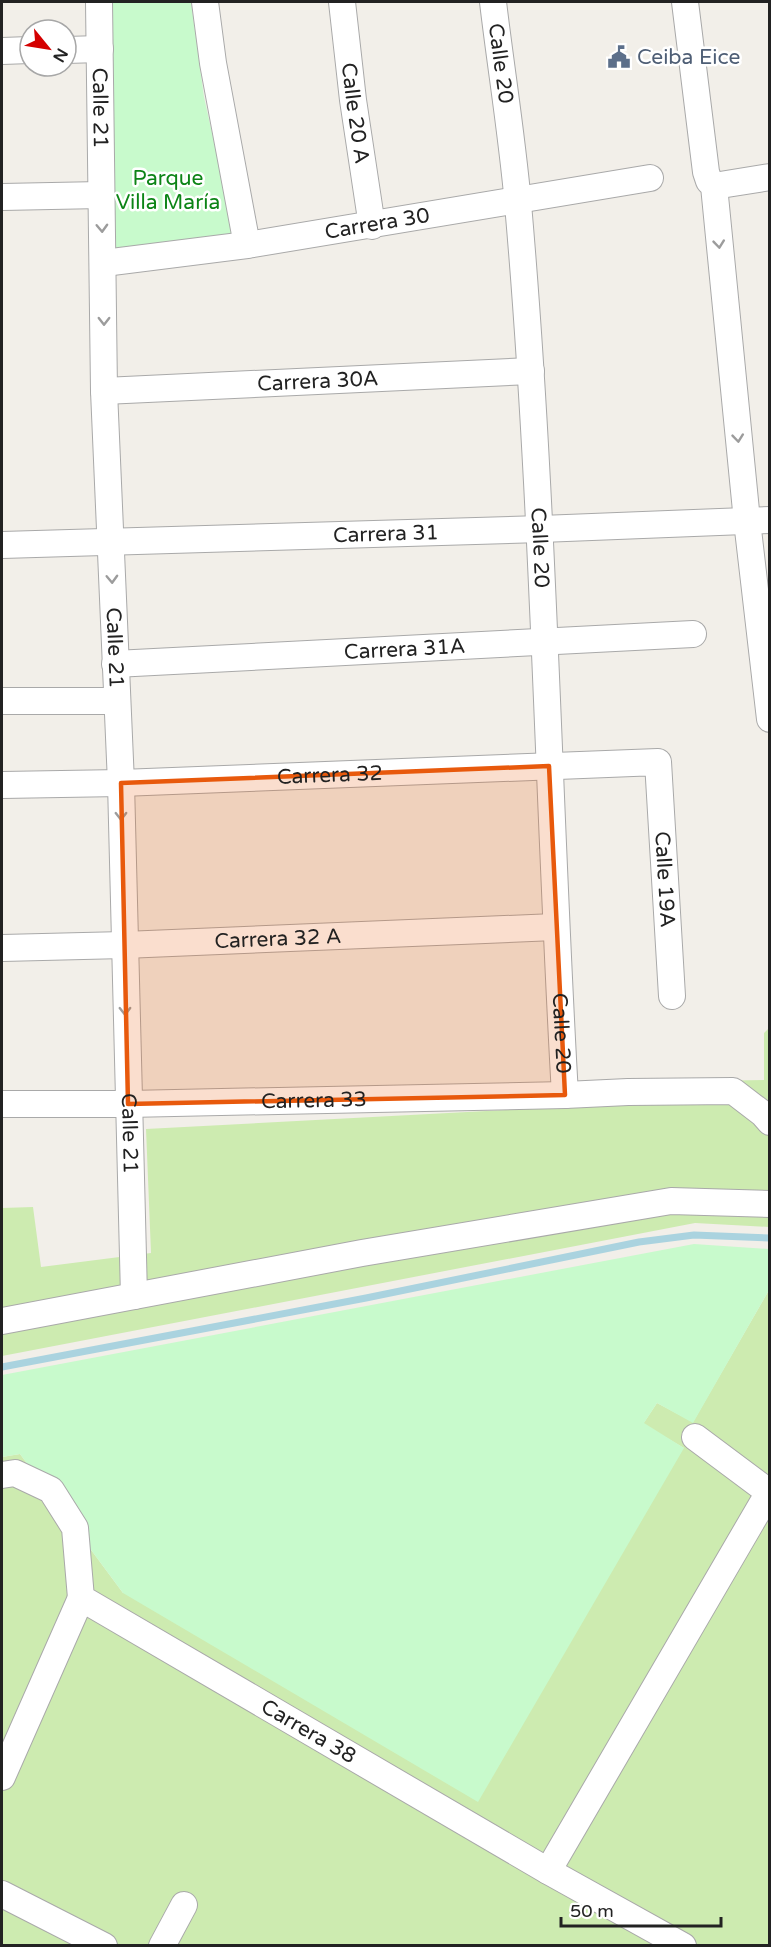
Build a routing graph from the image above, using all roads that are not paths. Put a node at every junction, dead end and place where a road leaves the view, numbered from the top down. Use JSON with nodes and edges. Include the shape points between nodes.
{"nodes":[{"id":1,"x":99,"y":2,"type":"edge"},
{"id":2,"x":205,"y":2,"type":"edge"},
{"id":3,"x":342,"y":2,"type":"edge"},
{"id":4,"x":492,"y":2,"type":"edge"},
{"id":5,"x":685,"y":2,"type":"edge"},
{"id":6,"x":100,"y":49,"type":"junction"},
{"id":7,"x":18,"y":50,"type":"edge"},
{"id":8,"x":78,"y":50,"type":"edge"},
{"id":9,"x":2,"y":51,"type":"edge"},
{"id":10,"x":770,"y":177,"type":"edge"},
{"id":11,"x":650,"y":178,"type":"dead end"},
{"id":12,"x":714,"y":186,"type":"junction"},
{"id":13,"x":101,"y":195,"type":"junction"},
{"id":14,"x":2,"y":197,"type":"edge"},
{"id":15,"x":518,"y":201,"type":"junction"},
{"id":16,"x":372,"y":226,"type":"junction"},
{"id":17,"x":247,"y":245,"type":"junction"},
{"id":18,"x":104,"y":263,"type":"junction"},
{"id":19,"x":531,"y":371,"type":"junction"},
{"id":20,"x":104,"y":391,"type":"junction"},
{"id":21,"x":758,"y":521,"type":"edge"},
{"id":22,"x":541,"y":529,"type":"junction"},
{"id":23,"x":111,"y":542,"type":"junction"},
{"id":24,"x":2,"y":545,"type":"edge"},
{"id":25,"x":693,"y":634,"type":"dead end"},
{"id":26,"x":544,"y":640,"type":"junction"},
{"id":27,"x":115,"y":663,"type":"junction"},
{"id":28,"x":2,"y":701,"type":"edge"},
{"id":29,"x":117,"y":701,"type":"junction"},
{"id":30,"x":770,"y":719,"type":"edge"},
{"id":31,"x":658,"y":762,"type":"joint"},
{"id":32,"x":549,"y":766,"type":"junction"},
{"id":33,"x":121,"y":783,"type":"junction"},
{"id":34,"x":2,"y":785,"type":"edge"},
{"id":35,"x":555,"y":927,"type":"junction"},
{"id":36,"x":124,"y":945,"type":"junction"},
{"id":37,"x":2,"y":948,"type":"edge"},
{"id":38,"x":672,"y":996,"type":"dead end"},
{"id":39,"x":565,"y":1095,"type":"junction"},
{"id":40,"x":2,"y":1104,"type":"edge"},
{"id":41,"x":128,"y":1104,"type":"junction"},
{"id":42,"x":770,"y":1122,"type":"edge"},
{"id":43,"x":770,"y":1204,"type":"edge"},
{"id":44,"x":134,"y":1296,"type":"junction"},
{"id":45,"x":2,"y":1321,"type":"edge"},
{"id":46,"x":694,"y":1437,"type":"dead end"},
{"id":47,"x":2,"y":1475,"type":"edge"},
{"id":48,"x":769,"y":1492,"type":"edge"},
{"id":49,"x":81,"y":1598,"type":"junction"},
{"id":50,"x":2,"y":1776,"type":"edge"},
{"id":51,"x":548,"y":1871,"type":"junction"},
{"id":52,"x":2,"y":1894,"type":"edge"},
{"id":53,"x":184,"y":1905,"type":"dead end"},
{"id":54,"x":669,"y":1942,"type":"edge"},
{"id":55,"x":104,"y":1946,"type":"edge"},
{"id":56,"x":162,"y":1946,"type":"edge"}],
"edges":[{"from":1,"to":6,"type":"street","name":"Calle 21"},
{"from":2,"to":17,"type":"street"},
{"from":3,"to":16,"type":"street","name":"Calle 20 A"},
{"from":4,"to":15,"type":"street","name":"Calle 20"},
{"from":5,"to":12,"type":"street","via":[[706,172]]},
{"from":6,"to":8,"type":"street"},
{"from":6,"to":13,"type":"street","name":"Calle 21"},
{"from":7,"to":9,"type":"street"},
{"from":10,"to":12,"type":"street"},
{"from":11,"to":15,"type":"street","name":"Carrera 30"},
{"from":12,"to":21,"type":"street","one_way":true},
{"from":13,"to":14,"type":"street"},
{"from":13,"to":18,"type":"street","name":"Calle 21","one_way":true},
{"from":15,"to":16,"type":"street","name":"Carrera 30"},
{"from":15,"to":19,"type":"street","name":"Calle 20"},
{"from":16,"to":17,"type":"street","name":"Carrera 30"},
{"from":17,"to":18,"type":"street","name":"Carrera 30"},
{"from":18,"to":20,"type":"street","name":"Calle 21","one_way":true},
{"from":19,"to":20,"type":"street","name":"Carrera 30A"},
{"from":19,"to":22,"type":"street","name":"Calle 20"},
{"from":20,"to":23,"type":"street","name":"Calle 21"},
{"from":21,"to":22,"type":"street","name":"Carrera 31"},
{"from":21,"to":30,"type":"street"},
{"from":22,"to":23,"type":"street","name":"Carrera 31"},
{"from":22,"to":26,"type":"street","name":"Calle 20"},
{"from":23,"to":24,"type":"street","name":"Carrera 31"},
{"from":23,"to":27,"type":"street","name":"Calle 21","one_way":true},
{"from":25,"to":26,"type":"street","name":"Carrera 31A"},
{"from":26,"to":27,"type":"street","name":"Carrera 31A"},
{"from":26,"to":32,"type":"street","name":"Calle 20"},
{"from":27,"to":29,"type":"street","name":"Calle 21"},
{"from":28,"to":29,"type":"street"},
{"from":29,"to":33,"type":"street","name":"Calle 21"},
{"from":31,"to":32,"type":"street","name":"Carrera 32"},
{"from":31,"to":38,"type":"street","name":"Calle 19A"},
{"from":32,"to":33,"type":"street","name":"Carrera 32"},
{"from":32,"to":35,"type":"street","name":"Calle 20"},
{"from":33,"to":34,"type":"street","name":"Carrera 32"},
{"from":33,"to":36,"type":"street","name":"Calle 21","one_way":true},
{"from":35,"to":36,"type":"street","name":"Carrera 32 A"},
{"from":35,"to":39,"type":"street","name":"Calle 20"},
{"from":36,"to":37,"type":"street","name":"Carrera 32 A"},
{"from":36,"to":41,"type":"street","name":"Calle 21","one_way":true},
{"from":39,"to":41,"type":"street","name":"Carrera 33"},
{"from":39,"to":42,"type":"street","name":"Carrera 33","via":[[733,1091]]},
{"from":40,"to":41,"type":"street","name":"Carrera 33"},
{"from":41,"to":44,"type":"street","name":"Calle 21"},
{"from":43,"to":44,"type":"street","via":[[671,1201]]},
{"from":44,"to":45,"type":"street"},
{"from":46,"to":48,"type":"street"},
{"from":47,"to":49,"type":"street","via":[[15,1473],[51,1490],[75,1528]]},
{"from":48,"to":51,"type":"street"},
{"from":49,"to":50,"type":"street"},
{"from":49,"to":51,"type":"street","name":"Carrera 38"},
{"from":51,"to":54,"type":"street","name":"Carrera 38"},
{"from":52,"to":55,"type":"street"},
{"from":53,"to":56,"type":"street"}]}
